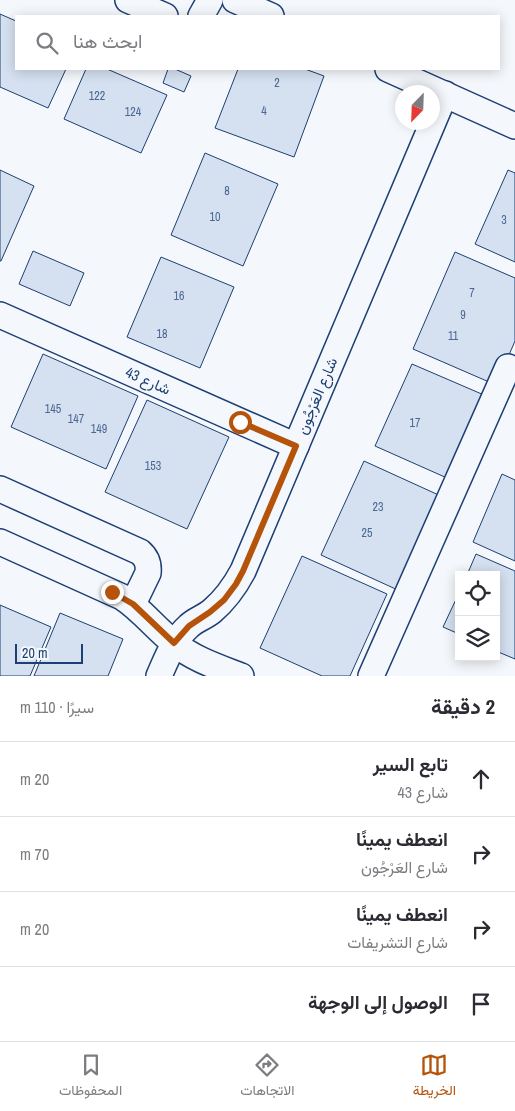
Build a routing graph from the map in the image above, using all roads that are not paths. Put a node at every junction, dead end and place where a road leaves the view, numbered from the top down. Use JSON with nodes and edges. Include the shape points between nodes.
{"nodes":[{"id":1,"x":128,"y":0,"type":"edge"},
{"id":2,"x":210,"y":0,"type":"edge"},
{"id":3,"x":235,"y":0,"type":"edge"},
{"id":4,"x":163,"y":15,"type":"edge"},
{"id":5,"x":202,"y":15,"type":"edge"},
{"id":6,"x":269,"y":15,"type":"edge"},
{"id":7,"x":390,"y":70,"type":"edge"},
{"id":8,"x":445,"y":94,"type":"junction"},
{"id":9,"x":515,"y":126,"type":"edge"},
{"id":10,"x":0,"y":315,"type":"edge"},
{"id":11,"x":508,"y":367,"type":"dead end"},
{"id":12,"x":296,"y":446,"type":"junction"},
{"id":13,"x":0,"y":489,"type":"edge"},
{"id":14,"x":0,"y":542,"type":"edge"},
{"id":15,"x":133,"y":604,"type":"junction"},
{"id":16,"x":174,"y":643,"type":"junction"},
{"id":17,"x":159,"y":676,"type":"edge"},
{"id":18,"x":240,"y":676,"type":"edge"},
{"id":19,"x":371,"y":676,"type":"edge"}],
"edges":[{"from":1,"to":4,"type":"street"},
{"from":2,"to":5,"type":"street"},
{"from":3,"to":6,"type":"street"},
{"from":7,"to":8,"type":"street"},
{"from":8,"to":9,"type":"street"},
{"from":8,"to":12,"type":"street","name":"شارع العَرْجُون"},
{"from":10,"to":12,"type":"street","name":"شارع 43"},
{"from":11,"to":19,"type":"street"},
{"from":12,"to":16,"type":"street","name":"شارع العَرْجُون","via":[[236,584],[224,600],[189,626]]},
{"from":13,"to":15,"type":"street","via":[[145,556],[148,573]]},
{"from":14,"to":15,"type":"street"},
{"from":15,"to":16,"type":"street"},
{"from":16,"to":17,"type":"street","name":"شارع العَرْجُون"},
{"from":16,"to":18,"type":"street"}]}
